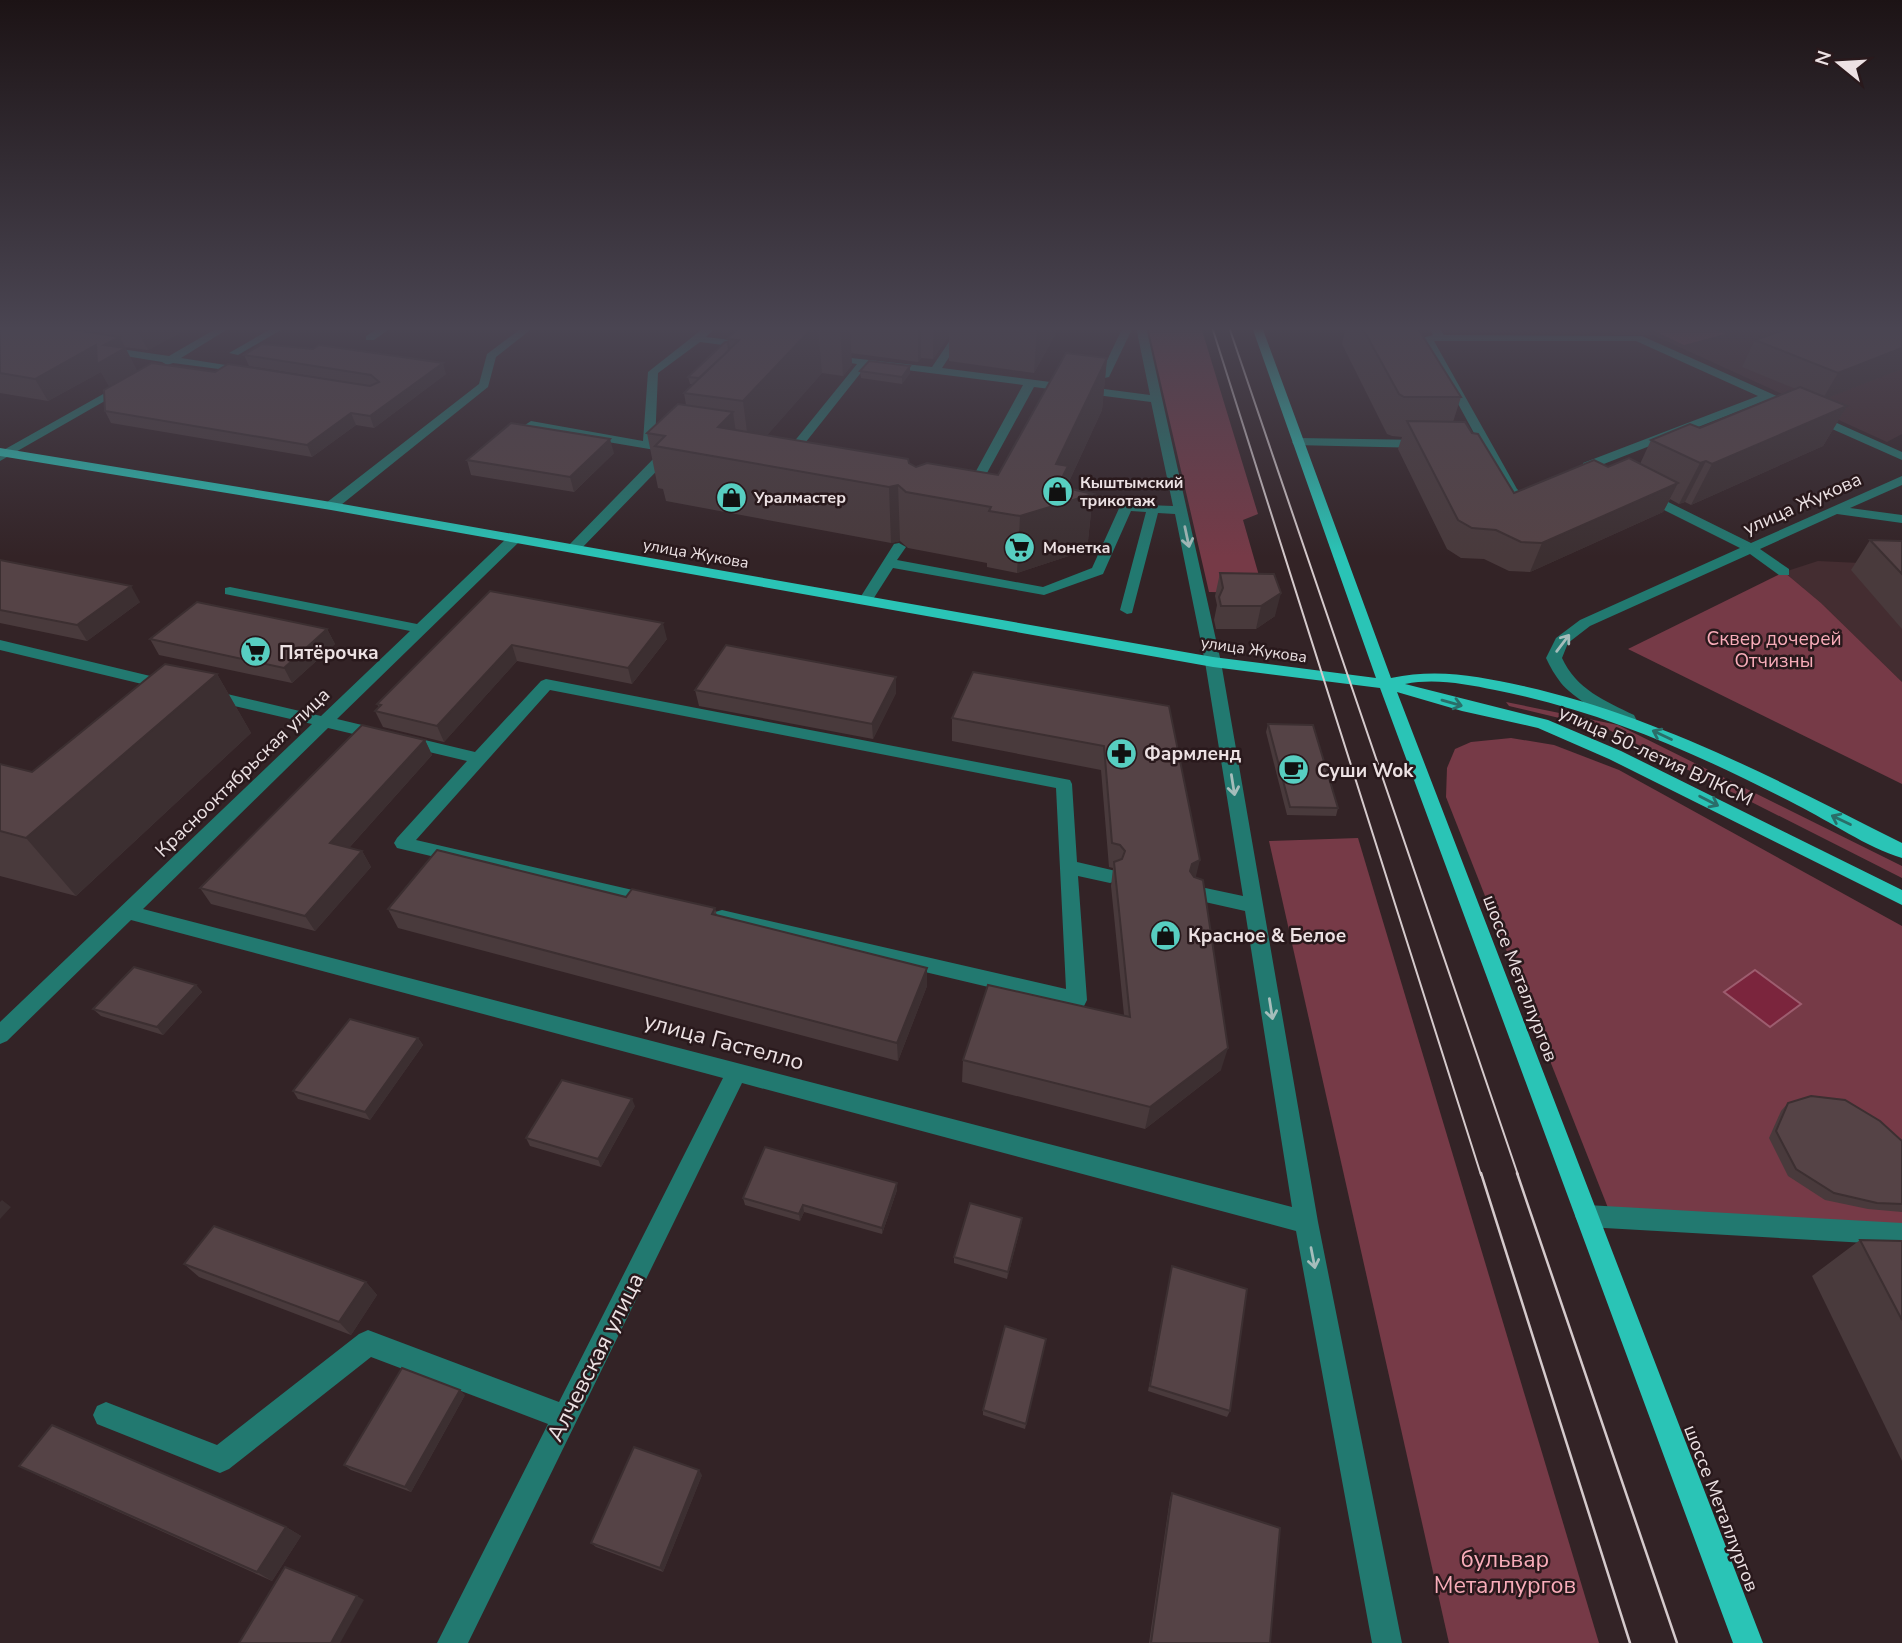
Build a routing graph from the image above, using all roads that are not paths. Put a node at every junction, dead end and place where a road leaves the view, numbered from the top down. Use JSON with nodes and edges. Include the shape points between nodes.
{"nodes":[{"id":1,"x":93,"y":404,"type":"edge"},
{"id":2,"x":460,"y":404,"type":"edge"},
{"id":3,"x":651,"y":404,"type":"edge"},
{"id":4,"x":830,"y":404,"type":"edge"},
{"id":5,"x":1019,"y":404,"type":"edge"},
{"id":6,"x":1158,"y":404,"type":"edge"},
{"id":7,"x":1284,"y":404,"type":"edge"},
{"id":8,"x":1460,"y":404,"type":"edge"},
{"id":9,"x":1747,"y":404,"type":"edge"},
{"id":10,"x":1784,"y":404,"type":"edge"},
{"id":11,"x":531,"y":425,"type":"edge"},
{"id":12,"x":1298,"y":442,"type":"junction"},
{"id":13,"x":1436,"y":444,"type":"edge"},
{"id":14,"x":649,"y":445,"type":"junction"},
{"id":15,"x":681,"y":445,"type":"edge"},
{"id":16,"x":669,"y":449,"type":"junction"},
{"id":17,"x":3,"y":454,"type":"edge"},
{"id":18,"x":1902,"y":456,"type":"edge"},
{"id":19,"x":792,"y":469,"type":"edge"},
{"id":20,"x":1598,"y":472,"type":"edge"},
{"id":21,"x":1902,"y":480,"type":"edge"},
{"id":22,"x":1526,"y":489,"type":"edge"},
{"id":23,"x":1633,"y":489,"type":"edge"},
{"id":24,"x":957,"y":496,"type":"edge"},
{"id":25,"x":331,"y":506,"type":"junction"},
{"id":26,"x":1153,"y":508,"type":"junction"},
{"id":27,"x":1181,"y":510,"type":"junction"},
{"id":28,"x":1836,"y":510,"type":"junction"},
{"id":29,"x":1902,"y":519,"type":"edge"},
{"id":30,"x":514,"y":539,"type":"junction"},
{"id":31,"x":899,"y":547,"type":"edge"},
{"id":32,"x":1749,"y":547,"type":"junction"},
{"id":33,"x":573,"y":549,"type":"junction"},
{"id":34,"x":889,"y":563,"type":"junction"},
{"id":35,"x":1784,"y":572,"type":"dead end"},
{"id":36,"x":230,"y":591,"type":"dead end"},
{"id":37,"x":865,"y":601,"type":"junction"},
{"id":38,"x":1126,"y":610,"type":"dead end"},
{"id":39,"x":421,"y":629,"type":"junction"},
{"id":40,"x":0,"y":645,"type":"edge"},
{"id":41,"x":1213,"y":662,"type":"junction"},
{"id":42,"x":1386,"y":684,"type":"junction"},
{"id":43,"x":1628,"y":719,"type":"junction"},
{"id":44,"x":324,"y":722,"type":"junction"},
{"id":45,"x":480,"y":758,"type":"junction"},
{"id":46,"x":1902,"y":850,"type":"edge"},
{"id":47,"x":1068,"y":867,"type":"junction"},
{"id":48,"x":1110,"y":876,"type":"dead end"},
{"id":49,"x":1196,"y":893,"type":"edge"},
{"id":50,"x":1902,"y":898,"type":"edge"},
{"id":51,"x":673,"y":906,"type":"edge"},
{"id":52,"x":1253,"y":906,"type":"junction"},
{"id":53,"x":128,"y":912,"type":"junction"},
{"id":54,"x":700,"y":912,"type":"edge"},
{"id":55,"x":0,"y":1035,"type":"edge"},
{"id":56,"x":737,"y":1072,"type":"junction"},
{"id":57,"x":1587,"y":1216,"type":"junction"},
{"id":58,"x":1306,"y":1222,"type":"junction"},
{"id":59,"x":1902,"y":1234,"type":"edge"},
{"id":60,"x":106,"y":1415,"type":"dead end"},
{"id":61,"x":565,"y":1417,"type":"junction"},
{"id":62,"x":452,"y":1643,"type":"edge"},
{"id":63,"x":1387,"y":1643,"type":"edge"},
{"id":64,"x":1748,"y":1643,"type":"edge"}],
"edges":[{"from":1,"to":17,"type":"street"},
{"from":2,"to":25,"type":"street"},
{"from":3,"to":14,"type":"street"},
{"from":4,"to":19,"type":"street","via":[[779,467]]},
{"from":5,"to":24,"type":"street","via":[[968,497]]},
{"from":6,"to":27,"type":"street"},
{"from":7,"to":12,"type":"main road","name":"шоссе Металлургов"},
{"from":8,"to":22,"type":"street","via":[[1513,494]]},
{"from":9,"to":20,"type":"street","via":[[1587,466]]},
{"from":10,"to":18,"type":"street"},
{"from":11,"to":14,"type":"street"},
{"from":12,"to":13,"type":"street"},
{"from":12,"to":42,"type":"main road","name":"шоссе Металлургов"},
{"from":14,"to":16,"type":"street"},
{"from":15,"to":16,"type":"street"},
{"from":16,"to":33,"type":"street"},
{"from":17,"to":25,"type":"main road","name":"улица Жукова"},
{"from":21,"to":28,"type":"street","name":"улица Жукова"},
{"from":23,"to":32,"type":"street"},
{"from":25,"to":30,"type":"main road","name":"улица Жукова"},
{"from":26,"to":27,"type":"street"},
{"from":26,"to":34,"type":"street","via":[[1126,507],[1098,571],[1044,591]]},
{"from":26,"to":38,"type":"street"},
{"from":27,"to":41,"type":"street","one_way":true},
{"from":28,"to":29,"type":"street"},
{"from":28,"to":32,"type":"street","name":"улица Жукова"},
{"from":30,"to":33,"type":"main road","name":"улица Жукова"},
{"from":30,"to":39,"type":"street","name":"Краснооктябрьская улица"},
{"from":31,"to":34,"type":"street"},
{"from":32,"to":35,"type":"street"},
{"from":43,"to":32,"type":"street","name":"улица Жукова","one_way":true,"via":[[1576,691],[1560,675],[1554,658],[1561,641],[1585,623]]},
{"from":33,"to":37,"type":"main road","name":"улица Жукова"},
{"from":34,"to":37,"type":"street"},
{"from":36,"to":39,"type":"street"},
{"from":37,"to":41,"type":"main road","name":"улица Жукова"},
{"from":39,"to":44,"type":"street","name":"Краснооктябрьская улица"},
{"from":40,"to":44,"type":"street"},
{"from":41,"to":42,"type":"main road","name":"улица Жукова"},
{"from":41,"to":52,"type":"street","one_way":true},
{"from":42,"to":43,"type":"main road","name":"улица 50-летия ВЛКСМ","via":[[1421,677],[1473,681],[1534,692]]},
{"from":42,"to":50,"type":"main road","name":"улица 50-летия ВЛКСМ","one_way":true,"via":[[1542,724],[1615,755]]},
{"from":42,"to":57,"type":"main road","name":"шоссе Металлургов"},
{"from":46,"to":43,"type":"main road","name":"улица 50-летия ВЛКСМ","one_way":true},
{"from":44,"to":45,"type":"street"},
{"from":44,"to":53,"type":"street","name":"Краснооктябрьская улица"},
{"from":45,"to":47,"type":"street","via":[[546,684],[1064,785]]},
{"from":45,"to":51,"type":"street","via":[[403,843]]},
{"from":47,"to":48,"type":"street"},
{"from":47,"to":54,"type":"street","via":[[1077,1000]]},
{"from":49,"to":52,"type":"street"},
{"from":52,"to":58,"type":"street","one_way":true},
{"from":53,"to":55,"type":"street","name":"Краснооктябрьская улица"},
{"from":53,"to":56,"type":"street","name":"улица Гастелло"},
{"from":56,"to":58,"type":"street","name":"улица Гастелло"},
{"from":56,"to":61,"type":"street","name":"Алчевская улица"},
{"from":57,"to":59,"type":"street"},
{"from":57,"to":64,"type":"main road","name":"шоссе Металлургов"},
{"from":58,"to":63,"type":"street","one_way":true},
{"from":60,"to":61,"type":"street","via":[[220,1460],[368,1343]]},
{"from":61,"to":62,"type":"street","name":"Алчевская улица"}]}
